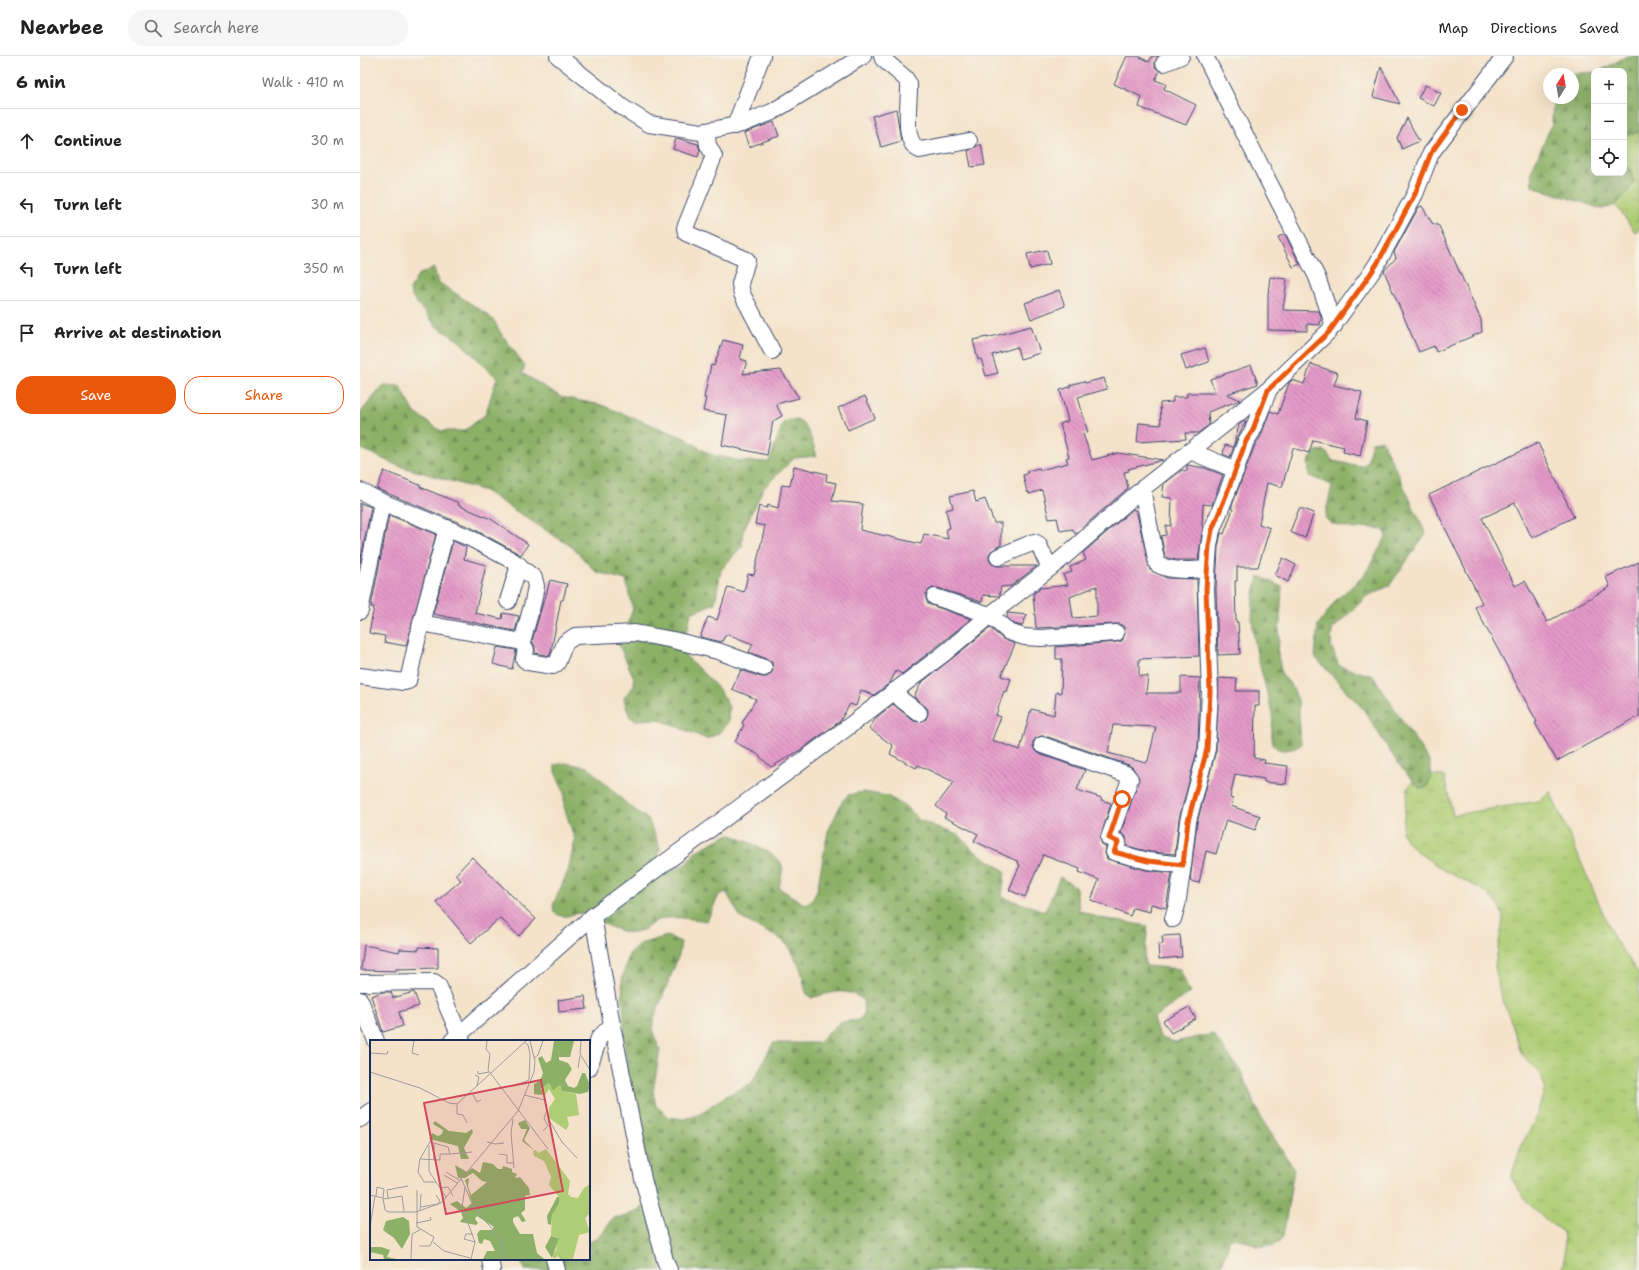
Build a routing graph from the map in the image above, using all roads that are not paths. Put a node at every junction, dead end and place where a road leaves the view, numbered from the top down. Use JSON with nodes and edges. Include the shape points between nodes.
{"nodes":[{"id":1,"x":558,"y":56,"type":"edge"},
{"id":2,"x":762,"y":56,"type":"edge"},
{"id":3,"x":863,"y":56,"type":"edge"},
{"id":4,"x":882,"y":56,"type":"edge"},
{"id":5,"x":1181,"y":56,"type":"edge"},
{"id":6,"x":1205,"y":56,"type":"edge"},
{"id":7,"x":1505,"y":56,"type":"edge"},
{"id":8,"x":1164,"y":63,"type":"dead end"},
{"id":9,"x":735,"y":126,"type":"junction"},
{"id":10,"x":706,"y":131,"type":"junction"},
{"id":11,"x":969,"y":141,"type":"dead end"},
{"id":12,"x":1334,"y":326,"type":"junction"},
{"id":13,"x":772,"y":351,"type":"dead end"},
{"id":14,"x":1268,"y":390,"type":"junction"},
{"id":15,"x":1190,"y":451,"type":"junction"},
{"id":16,"x":1236,"y":470,"type":"junction"},
{"id":17,"x":1142,"y":489,"type":"junction"},
{"id":18,"x":360,"y":491,"type":"edge"},
{"id":19,"x":382,"y":502,"type":"junction"},
{"id":20,"x":447,"y":528,"type":"junction"},
{"id":21,"x":998,"y":557,"type":"dead end"},
{"id":22,"x":519,"y":565,"type":"junction"},
{"id":23,"x":1050,"y":568,"type":"junction"},
{"id":24,"x":1207,"y":569,"type":"junction"},
{"id":25,"x":935,"y":596,"type":"dead end"},
{"id":26,"x":508,"y":601,"type":"dead end"},
{"id":27,"x":360,"y":611,"type":"edge"},
{"id":28,"x":990,"y":615,"type":"junction"},
{"id":29,"x":421,"y":623,"type":"junction"},
{"id":30,"x":1116,"y":633,"type":"dead end"},
{"id":31,"x":522,"y":642,"type":"junction"},
{"id":32,"x":764,"y":668,"type":"dead end"},
{"id":33,"x":360,"y":676,"type":"edge"},
{"id":34,"x":894,"y":691,"type":"junction"},
{"id":35,"x":919,"y":713,"type":"dead end"},
{"id":36,"x":1042,"y":744,"type":"dead end"},
{"id":37,"x":1183,"y":865,"type":"junction"},
{"id":38,"x":593,"y":916,"type":"junction"},
{"id":39,"x":1173,"y":919,"type":"dead end"},
{"id":40,"x":360,"y":983,"type":"edge"},
{"id":41,"x":360,"y":1000,"type":"edge"},
{"id":42,"x":612,"y":1025,"type":"junction"},
{"id":43,"x":458,"y":1039,"type":"edge"},
{"id":44,"x":376,"y":1040,"type":"edge"},
{"id":45,"x":590,"y":1065,"type":"edge"},
{"id":46,"x":370,"y":1112,"type":"edge"},
{"id":47,"x":360,"y":1119,"type":"edge"},
{"id":48,"x":490,"y":1260,"type":"edge"},
{"id":49,"x":554,"y":1260,"type":"edge"},
{"id":50,"x":492,"y":1270,"type":"edge"},
{"id":51,"x":557,"y":1270,"type":"edge"},
{"id":52,"x":669,"y":1270,"type":"edge"}],
"edges":[{"from":1,"to":10,"type":"street","via":[[622,107],[649,124]]},
{"from":2,"to":9,"type":"street"},
{"from":3,"to":9,"type":"street","via":[[772,112]]},
{"from":4,"to":11,"type":"street","via":[[908,84],[908,134],[915,148],[920,150]]},
{"from":5,"to":8,"type":"street"},
{"from":6,"to":12,"type":"street","via":[[1317,277]]},
{"from":7,"to":12,"type":"street","via":[[1431,153],[1415,194],[1377,264]]},
{"from":9,"to":10,"type":"street"},
{"from":10,"to":13,"type":"street","via":[[708,145],[714,156],[685,228],[686,233],[747,260],[740,284],[742,294]]},
{"from":12,"to":14,"type":"street"},
{"from":14,"to":15,"type":"street"},
{"from":14,"to":16,"type":"street"},
{"from":15,"to":16,"type":"street"},
{"from":15,"to":17,"type":"street"},
{"from":16,"to":24,"type":"street","via":[[1212,530]]},
{"from":17,"to":23,"type":"street"},
{"from":17,"to":24,"type":"street","via":[[1157,564],[1163,567]]},
{"from":18,"to":19,"type":"street"},
{"from":19,"to":20,"type":"street"},
{"from":19,"to":27,"type":"street"},
{"from":20,"to":22,"type":"street"},
{"from":20,"to":29,"type":"street"},
{"from":21,"to":23,"type":"street","via":[[1034,542],[1038,544]]},
{"from":22,"to":26,"type":"street"},
{"from":22,"to":31,"type":"street","via":[[534,578],[536,586]]},
{"from":23,"to":28,"type":"street"},
{"from":24,"to":37,"type":"street","via":[[1210,692],[1207,749],[1188,821]]},
{"from":25,"to":28,"type":"street"},
{"from":28,"to":30,"type":"street","via":[[1009,632],[1024,637]]},
{"from":28,"to":34,"type":"street"},
{"from":29,"to":31,"type":"street"},
{"from":29,"to":33,"type":"street","via":[[408,681]]},
{"from":31,"to":32,"type":"street","via":[[526,650],[524,659],[553,666],[557,663],[565,643],[575,636],[635,633],[718,651]]},
{"from":34,"to":35,"type":"street"},
{"from":34,"to":38,"type":"street"},
{"from":36,"to":37,"type":"street","via":[[1129,776],[1109,838],[1118,842],[1114,852],[1148,861]]},
{"from":37,"to":39,"type":"street"},
{"from":38,"to":42,"type":"street"},
{"from":38,"to":43,"type":"street"},
{"from":40,"to":43,"type":"street","via":[[434,982],[438,985]]},
{"from":41,"to":44,"type":"street"},
{"from":42,"to":45,"type":"street","via":[[599,1038]]},
{"from":42,"to":52,"type":"street","via":[[643,1179]]},
{"from":46,"to":47,"type":"street"},
{"from":48,"to":50,"type":"street"},
{"from":49,"to":51,"type":"street"}]}
